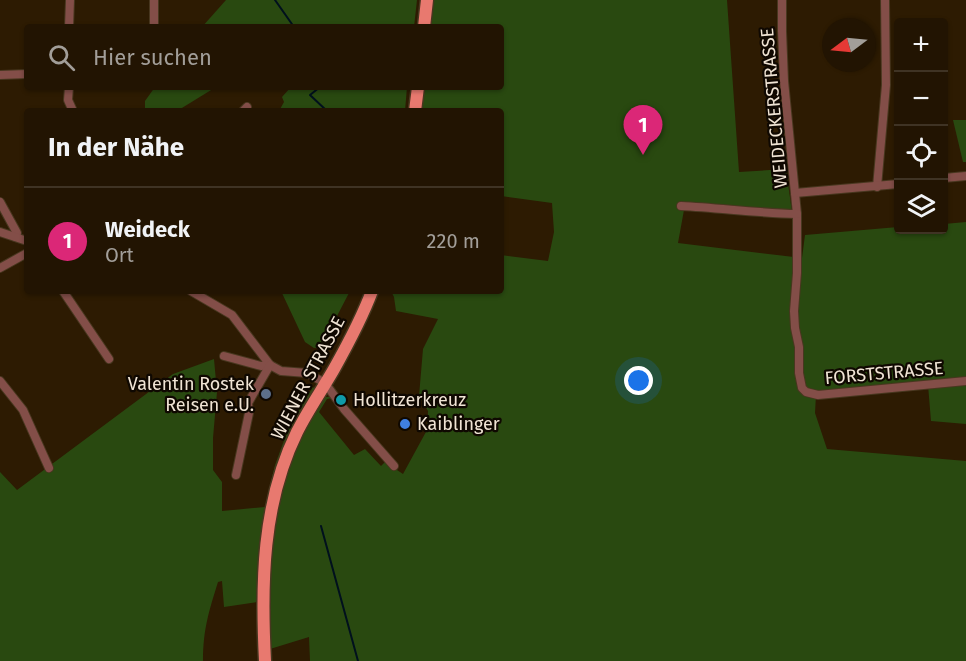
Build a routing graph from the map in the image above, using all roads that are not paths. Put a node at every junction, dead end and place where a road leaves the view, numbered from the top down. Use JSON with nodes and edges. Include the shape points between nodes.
{"nodes":[{"id":1,"x":70,"y":0,"type":"edge"},
{"id":2,"x":154,"y":0,"type":"edge"},
{"id":3,"x":427,"y":0,"type":"edge"},
{"id":4,"x":782,"y":0,"type":"edge"},
{"id":5,"x":885,"y":0,"type":"edge"},
{"id":6,"x":69,"y":24,"type":"edge"},
{"id":7,"x":154,"y":24,"type":"edge"},
{"id":8,"x":424,"y":24,"type":"edge"},
{"id":9,"x":24,"y":74,"type":"edge"},
{"id":10,"x":0,"y":75,"type":"edge"},
{"id":11,"x":65,"y":90,"type":"edge"},
{"id":12,"x":69,"y":90,"type":"edge"},
{"id":13,"x":418,"y":90,"type":"edge"},
{"id":14,"x":68,"y":100,"type":"junction"},
{"id":15,"x":72,"y":108,"type":"edge"},
{"id":16,"x":415,"y":108,"type":"edge"},
{"id":17,"x":966,"y":176,"type":"edge"},
{"id":18,"x":948,"y":178,"type":"edge"},
{"id":19,"x":894,"y":185,"type":"edge"},
{"id":20,"x":877,"y":187,"type":"junction"},
{"id":21,"x":795,"y":193,"type":"junction"},
{"id":22,"x":0,"y":201,"type":"edge"},
{"id":23,"x":681,"y":206,"type":"dead end"},
{"id":24,"x":797,"y":214,"type":"junction"},
{"id":25,"x":0,"y":232,"type":"edge"},
{"id":26,"x":16,"y":237,"type":"junction"},
{"id":27,"x":24,"y":240,"type":"edge"},
{"id":28,"x":24,"y":255,"type":"edge"},
{"id":29,"x":0,"y":268,"type":"edge"},
{"id":30,"x":65,"y":294,"type":"edge"},
{"id":31,"x":196,"y":294,"type":"edge"},
{"id":32,"x":371,"y":294,"type":"edge"},
{"id":33,"x":224,"y":356,"type":"dead end"},
{"id":34,"x":109,"y":359,"type":"dead end"},
{"id":35,"x":270,"y":365,"type":"junction"},
{"id":36,"x":0,"y":381,"type":"edge"},
{"id":37,"x":966,"y":381,"type":"edge"},
{"id":38,"x":325,"y":383,"type":"junction"},
{"id":39,"x":394,"y":466,"type":"dead end"},
{"id":40,"x":49,"y":468,"type":"dead end"},
{"id":41,"x":236,"y":474,"type":"dead end"},
{"id":42,"x":265,"y":661,"type":"edge"}],
"edges":[{"from":1,"to":6,"type":"street"},
{"from":2,"to":7,"type":"street"},
{"from":3,"to":8,"type":"main road"},
{"from":4,"to":21,"type":"street","name":"WEIDECKERSTRASSE","via":[[784,81]]},
{"from":5,"to":20,"type":"street","via":[[886,85]]},
{"from":9,"to":10,"type":"street"},
{"from":11,"to":14,"type":"street"},
{"from":12,"to":14,"type":"street"},
{"from":13,"to":16,"type":"main road"},
{"from":14,"to":15,"type":"street"},
{"from":17,"to":18,"type":"street"},
{"from":19,"to":20,"type":"street"},
{"from":20,"to":21,"type":"street"},
{"from":21,"to":24,"type":"street","name":"WEIDECKERSTRASSE"},
{"from":22,"to":26,"type":"street"},
{"from":23,"to":24,"type":"street"},
{"from":24,"to":37,"type":"street","name":"FORSTSTRASSE","via":[[794,311],[799,373],[806,392],[818,395]]},
{"from":25,"to":26,"type":"street"},
{"from":26,"to":27,"type":"street"},
{"from":28,"to":29,"type":"street"},
{"from":30,"to":34,"type":"street"},
{"from":31,"to":35,"type":"street","via":[[231,315]]},
{"from":32,"to":38,"type":"main road","name":"WIENER STRASSE","via":[[350,342]]},
{"from":33,"to":35,"type":"street"},
{"from":35,"to":38,"type":"street","via":[[281,371],[307,373]]},
{"from":35,"to":41,"type":"street","via":[[248,403]]},
{"from":36,"to":40,"type":"street","via":[[23,410]]},
{"from":38,"to":39,"type":"street"},
{"from":38,"to":42,"type":"main road","name":"WIENER STRASSE","via":[[290,448],[272,505],[265,567]]}]}
